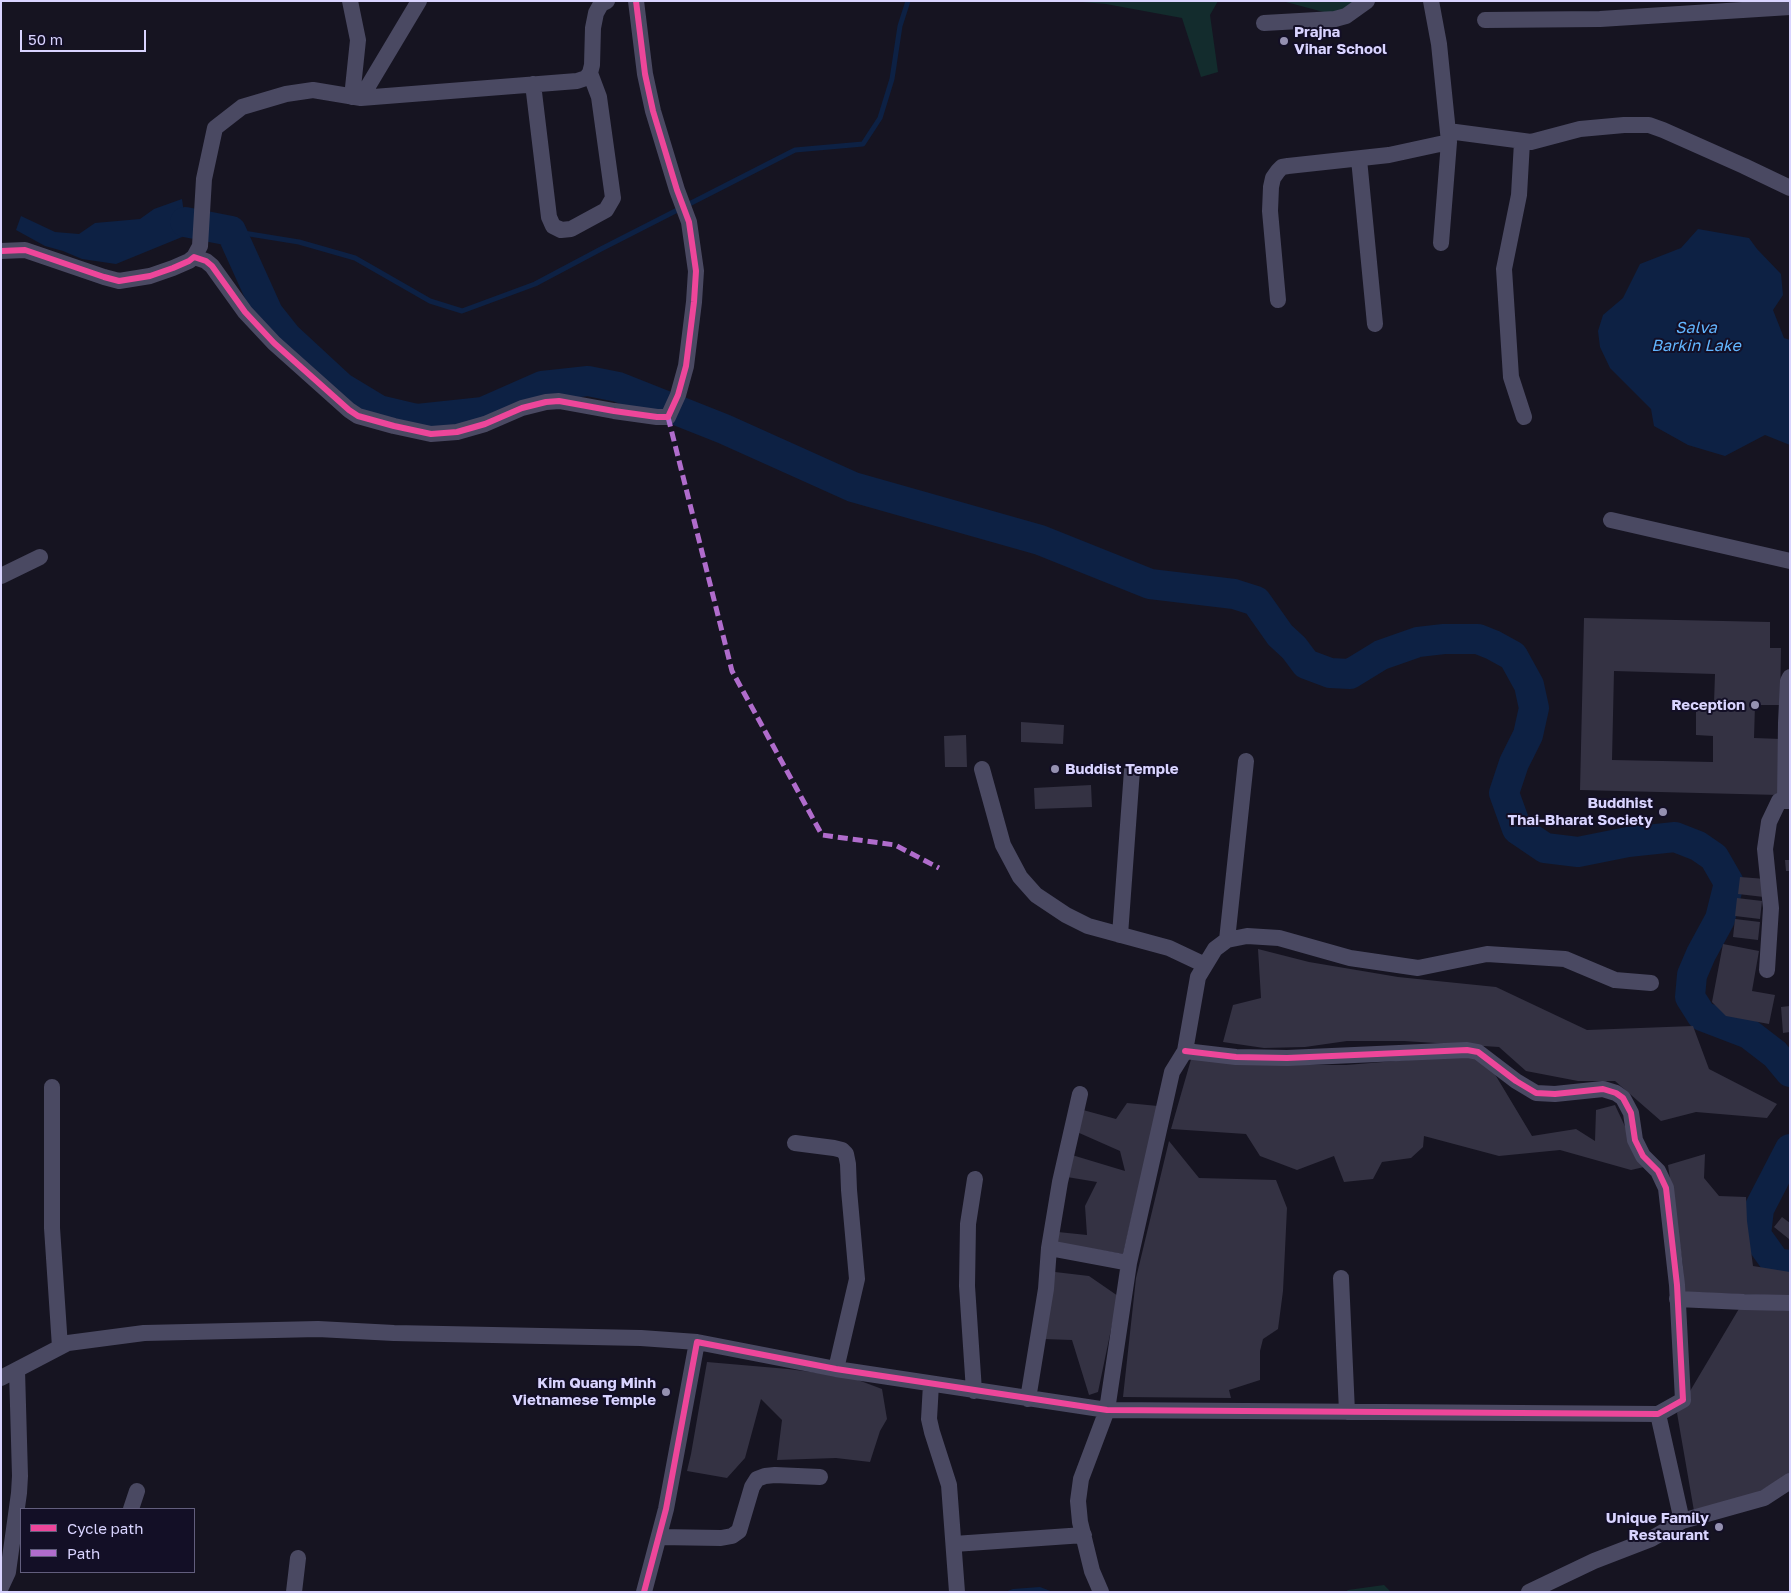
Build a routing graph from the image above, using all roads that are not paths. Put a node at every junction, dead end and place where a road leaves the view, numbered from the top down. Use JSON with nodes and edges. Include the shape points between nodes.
{"nodes":[{"id":1,"x":350,"y":1,"type":"edge"},
{"id":2,"x":420,"y":1,"type":"edge"},
{"id":3,"x":607,"y":1,"type":"edge"},
{"id":4,"x":636,"y":1,"type":"edge"},
{"id":5,"x":1367,"y":1,"type":"edge"},
{"id":6,"x":1431,"y":1,"type":"edge"},
{"id":7,"x":1790,"y":7,"type":"edge"},
{"id":8,"x":1485,"y":20,"type":"dead end"},
{"id":9,"x":1264,"y":23,"type":"dead end"},
{"id":10,"x":590,"y":73,"type":"junction"},
{"id":11,"x":533,"y":84,"type":"junction"},
{"id":12,"x":356,"y":98,"type":"junction"},
{"id":13,"x":1449,"y":136,"type":"junction"},
{"id":14,"x":1522,"y":142,"type":"junction"},
{"id":15,"x":1359,"y":159,"type":"junction"},
{"id":16,"x":1790,"y":188,"type":"edge"},
{"id":17,"x":1441,"y":244,"type":"dead end"},
{"id":18,"x":1,"y":251,"type":"edge"},
{"id":19,"x":194,"y":257,"type":"junction"},
{"id":20,"x":1278,"y":300,"type":"dead end"},
{"id":21,"x":1375,"y":324,"type":"dead end"},
{"id":22,"x":1524,"y":417,"type":"dead end"},
{"id":23,"x":1611,"y":520,"type":"dead end"},
{"id":24,"x":40,"y":557,"type":"dead end"},
{"id":25,"x":1790,"y":561,"type":"edge"},
{"id":26,"x":1,"y":576,"type":"edge"},
{"id":27,"x":1790,"y":677,"type":"edge"},
{"id":28,"x":1246,"y":761,"type":"dead end"},
{"id":29,"x":982,"y":769,"type":"dead end"},
{"id":30,"x":1132,"y":770,"type":"dead end"},
{"id":31,"x":1788,"y":801,"type":"edge"},
{"id":32,"x":1120,"y":935,"type":"junction"},
{"id":33,"x":1228,"y":940,"type":"junction"},
{"id":34,"x":1205,"y":965,"type":"junction"},
{"id":35,"x":1767,"y":970,"type":"dead end"},
{"id":36,"x":1651,"y":983,"type":"dead end"},
{"id":37,"x":1184,"y":1051,"type":"junction"},
{"id":38,"x":52,"y":1087,"type":"dead end"},
{"id":39,"x":1080,"y":1094,"type":"dead end"},
{"id":40,"x":795,"y":1143,"type":"dead end"},
{"id":41,"x":975,"y":1179,"type":"dead end"},
{"id":42,"x":1049,"y":1248,"type":"junction"},
{"id":43,"x":1129,"y":1263,"type":"junction"},
{"id":44,"x":1340,"y":1278,"type":"dead end"},
{"id":45,"x":1677,"y":1298,"type":"junction"},
{"id":46,"x":1790,"y":1303,"type":"edge"},
{"id":47,"x":697,"y":1342,"type":"junction"},
{"id":48,"x":60,"y":1348,"type":"junction"},
{"id":49,"x":836,"y":1369,"type":"junction"},
{"id":50,"x":17,"y":1370,"type":"junction"},
{"id":51,"x":1,"y":1378,"type":"edge"},
{"id":52,"x":931,"y":1384,"type":"junction"},
{"id":53,"x":974,"y":1391,"type":"junction"},
{"id":54,"x":1028,"y":1399,"type":"junction"},
{"id":55,"x":1107,"y":1410,"type":"junction"},
{"id":56,"x":1347,"y":1412,"type":"junction"},
{"id":57,"x":1658,"y":1414,"type":"junction"},
{"id":58,"x":820,"y":1477,"type":"dead end"},
{"id":59,"x":1790,"y":1481,"type":"edge"},
{"id":60,"x":137,"y":1491,"type":"dead end"},
{"id":61,"x":131,"y":1508,"type":"edge"},
{"id":62,"x":1682,"y":1521,"type":"junction"},
{"id":63,"x":1084,"y":1535,"type":"junction"},
{"id":64,"x":659,"y":1538,"type":"junction"},
{"id":65,"x":17,"y":1539,"type":"edge"},
{"id":66,"x":954,"y":1544,"type":"junction"},
{"id":67,"x":298,"y":1558,"type":"dead end"},
{"id":68,"x":1,"y":1587,"type":"edge"},
{"id":69,"x":294,"y":1592,"type":"edge"},
{"id":70,"x":644,"y":1592,"type":"edge"},
{"id":71,"x":958,"y":1592,"type":"edge"},
{"id":72,"x":1101,"y":1592,"type":"edge"},
{"id":73,"x":1529,"y":1592,"type":"edge"}],
"edges":[{"from":1,"to":12,"type":"street","via":[[358,40]]},
{"from":2,"to":12,"type":"street"},
{"from":3,"to":10,"type":"street","via":[[596,13]]},
{"from":4,"to":19,"type":"street","via":[[649,92],[689,222],[695,262],[696,280],[686,366],[668,417],[559,401],[522,408],[468,430],[431,434],[358,416],[274,343],[233,297],[212,266]]},
{"from":5,"to":9,"type":"street","via":[[1346,16],[1334,19]]},
{"from":6,"to":13,"type":"street"},
{"from":7,"to":8,"type":"street","via":[[1600,18]]},
{"from":10,"to":11,"type":"street","via":[[577,81]]},
{"from":10,"to":11,"type":"street","via":[[597,87],[613,198],[606,210],[571,229],[561,230],[548,218]]},
{"from":11,"to":12,"type":"street"},
{"from":12,"to":19,"type":"street","via":[[312,90],[286,94],[242,107],[215,128],[204,179],[200,246]]},
{"from":13,"to":14,"type":"street"},
{"from":13,"to":15,"type":"street","via":[[1388,155]]},
{"from":13,"to":17,"type":"street"},
{"from":14,"to":16,"type":"street","via":[[1580,129],[1649,125]]},
{"from":14,"to":22,"type":"street","via":[[1519,195],[1504,269],[1511,377]]},
{"from":15,"to":20,"type":"street","via":[[1288,166],[1273,178],[1270,211]]},
{"from":15,"to":21,"type":"street"},
{"from":18,"to":19,"type":"street","via":[[25,250],[119,281],[150,276]]},
{"from":23,"to":25,"type":"street"},
{"from":24,"to":26,"type":"street"},
{"from":27,"to":31,"type":"street","via":[[1786,723]]},
{"from":28,"to":33,"type":"street"},
{"from":29,"to":32,"type":"street","via":[[1003,845],[1020,877],[1036,895],[1066,915],[1088,926]]},
{"from":30,"to":32,"type":"street"},
{"from":31,"to":35,"type":"street","via":[[1779,801],[1768,822],[1765,849],[1771,908]]},
{"from":32,"to":34,"type":"street","via":[[1169,948]]},
{"from":33,"to":34,"type":"street","via":[[1215,949]]},
{"from":33,"to":36,"type":"street","via":[[1247,936],[1280,938],[1350,958],[1418,968],[1487,954],[1565,959],[1615,980]]},
{"from":34,"to":37,"type":"street","via":[[1198,977]]},
{"from":37,"to":43,"type":"street","via":[[1172,1072]]},
{"from":37,"to":45,"type":"street","via":[[1286,1058],[1467,1050],[1478,1052],[1536,1093],[1603,1089],[1616,1093],[1623,1098],[1631,1113],[1643,1156],[1658,1171],[1666,1188]]},
{"from":38,"to":48,"type":"street","via":[[52,1228]]},
{"from":39,"to":42,"type":"street"},
{"from":40,"to":49,"type":"street","via":[[842,1150],[848,1164],[857,1279]]},
{"from":41,"to":53,"type":"street","via":[[968,1224],[967,1286]]},
{"from":42,"to":43,"type":"street"},
{"from":42,"to":54,"type":"street","via":[[1044,1309]]},
{"from":43,"to":55,"type":"street"},
{"from":44,"to":56,"type":"street"},
{"from":45,"to":46,"type":"street"},
{"from":45,"to":57,"type":"street","via":[[1683,1400]]},
{"from":47,"to":48,"type":"street","via":[[318,1329],[144,1332],[68,1343]]},
{"from":47,"to":49,"type":"street"},
{"from":47,"to":64,"type":"street"},
{"from":48,"to":50,"type":"street"},
{"from":49,"to":52,"type":"street"},
{"from":50,"to":51,"type":"street"},
{"from":50,"to":65,"type":"street","via":[[20,1476]]},
{"from":52,"to":53,"type":"street"},
{"from":52,"to":66,"type":"street","via":[[930,1419],[948,1485]]},
{"from":53,"to":54,"type":"street"},
{"from":54,"to":55,"type":"street"},
{"from":55,"to":56,"type":"street"},
{"from":55,"to":63,"type":"street","via":[[1081,1479],[1078,1501]]},
{"from":56,"to":57,"type":"street"},
{"from":57,"to":62,"type":"street"},
{"from":58,"to":64,"type":"street","via":[[775,1475],[757,1479],[739,1531],[732,1536]]},
{"from":59,"to":62,"type":"street","via":[[1764,1498]]},
{"from":60,"to":61,"type":"street"},
{"from":62,"to":73,"type":"street","via":[[1651,1539],[1594,1561]]},
{"from":63,"to":66,"type":"street"},
{"from":63,"to":72,"type":"street","via":[[1092,1571]]},
{"from":64,"to":70,"type":"street"},
{"from":65,"to":68,"type":"street"},
{"from":66,"to":71,"type":"street"},
{"from":67,"to":69,"type":"street"}]}
